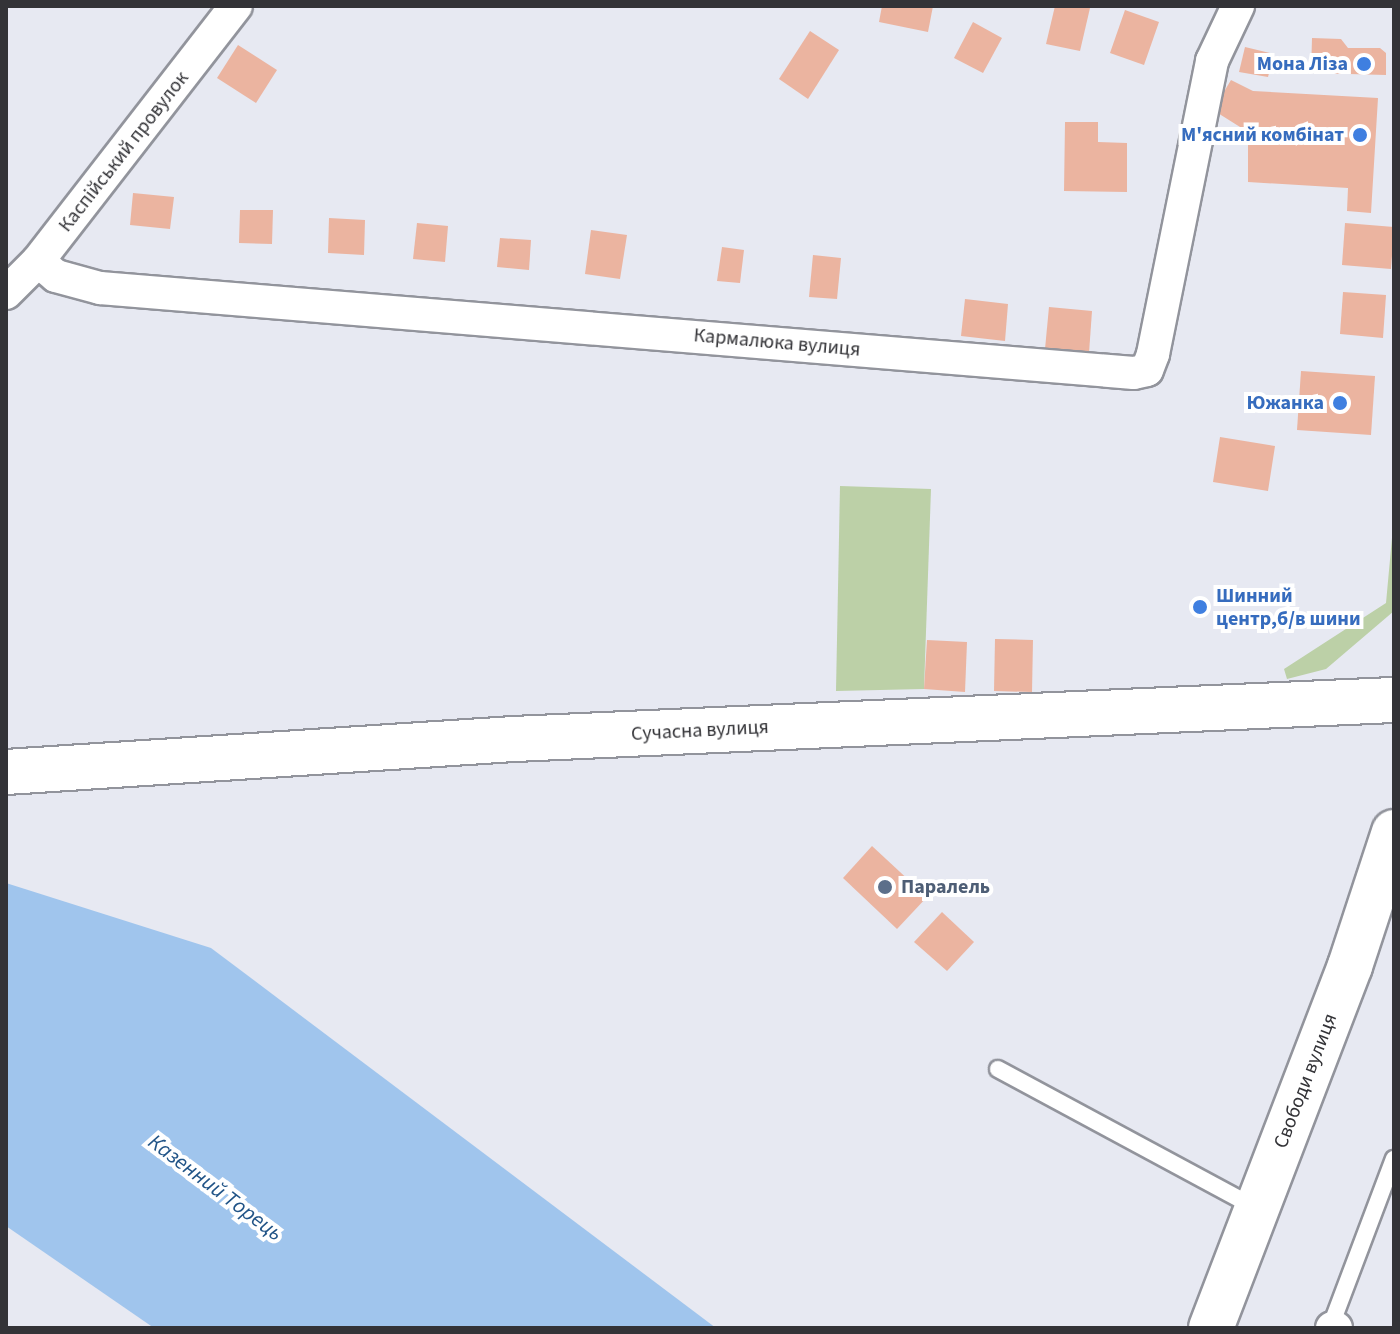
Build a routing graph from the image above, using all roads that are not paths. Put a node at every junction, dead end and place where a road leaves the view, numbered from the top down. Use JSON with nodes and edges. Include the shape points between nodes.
{"nodes":[{"id":1,"x":236,"y":6,"type":"edge"},
{"id":2,"x":1238,"y":6,"type":"edge"},
{"id":3,"x":38,"y":261,"type":"junction"},
{"id":4,"x":6,"y":293,"type":"edge"},
{"id":5,"x":1394,"y":700,"type":"edge"},
{"id":6,"x":6,"y":772,"type":"edge"},
{"id":7,"x":1394,"y":832,"type":"edge"},
{"id":8,"x":998,"y":1069,"type":"dead end"},
{"id":9,"x":1394,"y":1159,"type":"edge"},
{"id":10,"x":1257,"y":1208,"type":"junction"},
{"id":11,"x":1211,"y":1328,"type":"edge"},
{"id":12,"x":1332,"y":1328,"type":"edge"}],
"edges":[{"from":1,"to":3,"type":"street","name":"Каспійський провулок"},
{"from":2,"to":3,"type":"street","name":"Кармалюка вулиця","via":[[1212,61],[1153,354],[1147,370],[1134,373],[100,288],[56,276]]},
{"from":3,"to":4,"type":"street","name":"Каспійський провулок"},
{"from":5,"to":6,"type":"main road","name":"Сучасна вулиця","via":[[514,739]]},
{"from":7,"to":10,"type":"main road","name":"Свободи вулиця","via":[[1350,966]]},
{"from":8,"to":10,"type":"lane"},
{"from":9,"to":12,"type":"lane"},
{"from":10,"to":11,"type":"main road","name":"Свободи вулиця"}]}
